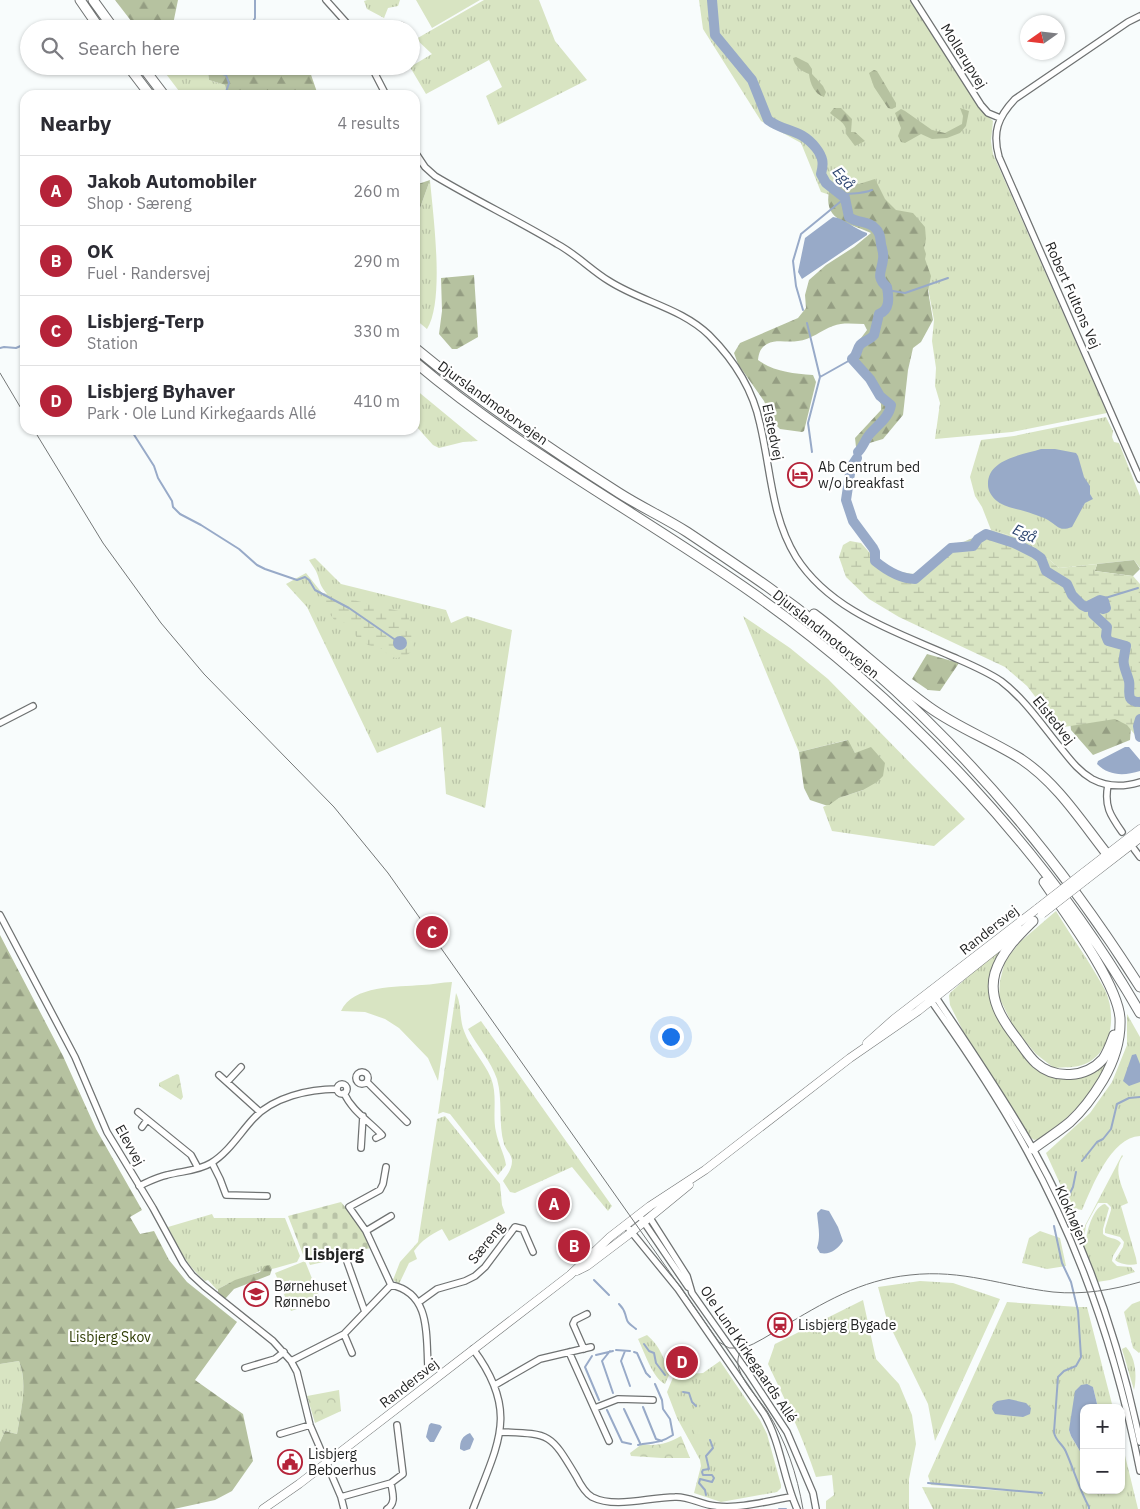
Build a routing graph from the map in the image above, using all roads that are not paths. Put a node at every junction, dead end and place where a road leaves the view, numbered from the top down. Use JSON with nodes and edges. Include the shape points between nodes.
{"nodes":[{"id":1,"x":80,"y":0,"type":"edge"},
{"id":2,"x":93,"y":0,"type":"edge"},
{"id":3,"x":326,"y":0,"type":"edge"},
{"id":4,"x":914,"y":0,"type":"edge"},
{"id":5,"x":1140,"y":16,"type":"edge"},
{"id":6,"x":94,"y":20,"type":"edge"},
{"id":7,"x":107,"y":20,"type":"edge"},
{"id":8,"x":344,"y":20,"type":"edge"},
{"id":9,"x":135,"y":75,"type":"edge"},
{"id":10,"x":149,"y":75,"type":"edge"},
{"id":11,"x":376,"y":75,"type":"edge"},
{"id":12,"x":146,"y":90,"type":"edge"},
{"id":13,"x":160,"y":90,"type":"edge"},
{"id":14,"x":383,"y":90,"type":"edge"},
{"id":15,"x":1000,"y":118,"type":"junction"},
{"id":16,"x":420,"y":160,"type":"edge"},
{"id":17,"x":420,"y":352,"type":"edge"},
{"id":18,"x":420,"y":366,"type":"edge"},
{"id":19,"x":1140,"y":479,"type":"edge"},
{"id":20,"x":686,"y":532,"type":"junction"},
{"id":21,"x":34,"y":706,"type":"dead end"},
{"id":22,"x":0,"y":724,"type":"edge"},
{"id":23,"x":1140,"y":782,"type":"edge"},
{"id":24,"x":1108,"y":785,"type":"junction"},
{"id":25,"x":989,"y":807,"type":"junction"},
{"id":26,"x":1140,"y":829,"type":"edge"},
{"id":27,"x":1122,"y":832,"type":"dead end"},
{"id":28,"x":1140,"y":838,"type":"edge"},
{"id":29,"x":1134,"y":849,"type":"dead end"},
{"id":30,"x":1109,"y":857,"type":"junction"},
{"id":31,"x":1140,"y":857,"type":"edge"},
{"id":32,"x":1040,"y":911,"type":"junction"},
{"id":33,"x":0,"y":914,"type":"edge"},
{"id":34,"x":1033,"y":921,"type":"junction"},
{"id":35,"x":1103,"y":974,"type":"junction"},
{"id":36,"x":1140,"y":987,"type":"edge"},
{"id":37,"x":929,"y":992,"type":"junction"},
{"id":38,"x":934,"y":1000,"type":"junction"},
{"id":39,"x":1140,"y":1013,"type":"edge"},
{"id":40,"x":856,"y":1054,"type":"junction"},
{"id":41,"x":241,"y":1067,"type":"dead end"},
{"id":42,"x":219,"y":1075,"type":"dead end"},
{"id":43,"x":357,"y":1080,"type":"junction"},
{"id":44,"x":227,"y":1082,"type":"junction"},
{"id":45,"x":367,"y":1082,"type":"junction"},
{"id":46,"x":346,"y":1086,"type":"junction"},
{"id":47,"x":337,"y":1088,"type":"junction"},
{"id":48,"x":344,"y":1093,"type":"junction"},
{"id":49,"x":138,"y":1112,"type":"dead end"},
{"id":50,"x":260,"y":1112,"type":"junction"},
{"id":51,"x":362,"y":1116,"type":"junction"},
{"id":52,"x":147,"y":1120,"type":"junction"},
{"id":53,"x":407,"y":1122,"type":"dead end"},
{"id":54,"x":142,"y":1127,"type":"dead end"},
{"id":55,"x":376,"y":1138,"type":"dead end"},
{"id":56,"x":361,"y":1148,"type":"dead end"},
{"id":57,"x":1030,"y":1151,"type":"junction"},
{"id":58,"x":212,"y":1163,"type":"junction"},
{"id":59,"x":386,"y":1167,"type":"dead end"},
{"id":60,"x":198,"y":1168,"type":"junction"},
{"id":61,"x":705,"y":1170,"type":"junction"},
{"id":62,"x":139,"y":1186,"type":"junction"},
{"id":63,"x":267,"y":1196,"type":"dead end"},
{"id":64,"x":639,"y":1215,"type":"junction"},
{"id":65,"x":391,"y":1216,"type":"dead end"},
{"id":66,"x":647,"y":1220,"type":"junction"},
{"id":67,"x":626,"y":1225,"type":"junction"},
{"id":68,"x":366,"y":1231,"type":"junction"},
{"id":69,"x":631,"y":1232,"type":"junction"},
{"id":70,"x":533,"y":1252,"type":"dead end"},
{"id":71,"x":345,"y":1256,"type":"dead end"},
{"id":72,"x":570,"y":1274,"type":"junction"},
{"id":73,"x":391,"y":1285,"type":"junction"},
{"id":74,"x":419,"y":1302,"type":"junction"},
{"id":75,"x":365,"y":1312,"type":"junction"},
{"id":76,"x":587,"y":1314,"type":"dead end"},
{"id":77,"x":344,"y":1334,"type":"junction"},
{"id":78,"x":591,"y":1347,"type":"dead end"},
{"id":79,"x":473,"y":1349,"type":"junction"},
{"id":80,"x":584,"y":1349,"type":"junction"},
{"id":81,"x":284,"y":1352,"type":"junction"},
{"id":82,"x":570,"y":1352,"type":"junction"},
{"id":83,"x":352,"y":1353,"type":"dead end"},
{"id":84,"x":291,"y":1360,"type":"junction"},
{"id":85,"x":428,"y":1367,"type":"dead end"},
{"id":86,"x":245,"y":1368,"type":"dead end"},
{"id":87,"x":495,"y":1385,"type":"junction"},
{"id":88,"x":653,"y":1400,"type":"dead end"},
{"id":89,"x":595,"y":1408,"type":"junction"},
{"id":90,"x":310,"y":1425,"type":"junction"},
{"id":91,"x":397,"y":1425,"type":"dead end"},
{"id":92,"x":501,"y":1432,"type":"junction"},
{"id":93,"x":280,"y":1434,"type":"dead end"},
{"id":94,"x":610,"y":1441,"type":"dead end"},
{"id":95,"x":1140,"y":1442,"type":"edge"},
{"id":96,"x":326,"y":1463,"type":"junction"},
{"id":97,"x":1140,"y":1471,"type":"edge"},
{"id":98,"x":391,"y":1483,"type":"junction"},
{"id":99,"x":791,"y":1496,"type":"junction"},
{"id":100,"x":341,"y":1497,"type":"junction"},
{"id":101,"x":614,"y":1506,"type":"edge"},
{"id":102,"x":263,"y":1509,"type":"edge"},
{"id":103,"x":344,"y":1509,"type":"edge"},
{"id":104,"x":387,"y":1509,"type":"edge"},
{"id":105,"x":474,"y":1509,"type":"edge"},
{"id":106,"x":797,"y":1509,"type":"edge"},
{"id":107,"x":816,"y":1509,"type":"edge"}],
"edges":[{"from":1,"to":6,"type":"highway"},
{"from":2,"to":7,"type":"highway"},
{"from":3,"to":8,"type":"street"},
{"from":4,"to":15,"type":"street","name":"Mollerupvej","via":[[981,105],[988,113]]},
{"from":5,"to":15,"type":"street","via":[[1015,99]]},
{"from":9,"to":12,"type":"highway"},
{"from":10,"to":13,"type":"highway"},
{"from":11,"to":14,"type":"street"},
{"from":15,"to":19,"type":"street","name":"Robert Fultons Vej","via":[[996,137],[999,156]]},
{"from":16,"to":24,"type":"street","name":"Elstedvej","via":[[436,176],[560,245],[608,281],[676,312],[707,333],[722,348],[747,385],[760,423],[779,523],[797,559],[810,576],[852,611],[1000,680],[1019,697],[1083,773]]},
{"from":17,"to":20,"type":"highway","name":"Djurslandmotorvejen","via":[[530,435]]},
{"from":18,"to":25,"type":"highway","name":"Djurslandmotorvejen","via":[[525,445],[705,561],[800,628],[906,720]]},
{"from":20,"to":30,"type":"highway","via":[[772,584],[942,716],[996,745],[1040,774],[1057,790]]},
{"from":20,"to":36,"type":"highway","name":"Djurslandmotorvejen","via":[[809,618],[868,666],[944,738],[984,779],[1045,851]]},
{"from":21,"to":22,"type":"street"},
{"from":23,"to":24,"type":"street","name":"Elstedvej"},
{"from":24,"to":27,"type":"street","via":[[1109,812]]},
{"from":25,"to":35,"type":"highway","via":[[1059,904]]},
{"from":25,"to":39,"type":"highway","name":"Djurslandmotorvejen","via":[[1073,911]]},
{"from":26,"to":30,"type":"main road","name":"Randersvej"},
{"from":28,"to":30,"type":"main road","name":"Randersvej"},
{"from":29,"to":31,"type":"street"},
{"from":30,"to":32,"type":"main road","name":"Randersvej","bridge":true},
{"from":32,"to":34,"type":"main road","name":"Randersvej"},
{"from":32,"to":37,"type":"main road","name":"Randersvej"},
{"from":33,"to":62,"type":"street","name":"Elevvej","via":[[75,1057],[108,1132]]},
{"from":34,"to":35,"type":"highway","via":[[1009,945],[999,963],[993,994],[1010,1031],[1036,1063],[1063,1075],[1086,1071],[1104,1058],[1115,1034],[1115,1018],[1113,1001]]},
{"from":34,"to":38,"type":"main road","name":"Randersvej"},
{"from":35,"to":57,"type":"highway","via":[[1120,1017],[1115,1054],[1097,1089],[1079,1112]]},
{"from":37,"to":38,"type":"street","name":"Klokhøjen"},
{"from":37,"to":40,"type":"main road","name":"Randersvej"},
{"from":38,"to":40,"type":"main road","name":"Randersvej"},
{"from":38,"to":57,"type":"street","name":"Klokhøjen","via":[[988,1074]]},
{"from":40,"to":61,"type":"main road","name":"Randersvej"},
{"from":41,"to":44,"type":"street"},
{"from":42,"to":44,"type":"street"},
{"from":43,"to":45,"type":"street","via":[[361,1084]]},
{"from":43,"to":45,"type":"street","via":[[358,1074],[363,1072],[368,1076]]},
{"from":43,"to":46,"type":"street"},
{"from":44,"to":50,"type":"street"},
{"from":45,"to":53,"type":"street"},
{"from":46,"to":47,"type":"street","via":[[341,1084]]},
{"from":46,"to":48,"type":"street"},
{"from":47,"to":48,"type":"street","via":[[339,1093]]},
{"from":47,"to":50,"type":"street","via":[[284,1098]]},
{"from":48,"to":51,"type":"street","via":[[351,1107]]},
{"from":49,"to":52,"type":"street"},
{"from":50,"to":58,"type":"street"},
{"from":51,"to":55,"type":"street","via":[[382,1135]]},
{"from":51,"to":56,"type":"street"},
{"from":52,"to":54,"type":"street"},
{"from":52,"to":60,"type":"street","via":[[191,1155]]},
{"from":57,"to":95,"type":"street","name":"Klokhøjen","via":[[1068,1221],[1093,1280],[1126,1381]]},
{"from":57,"to":97,"type":"street","name":"Klokhøjen","via":[[1100,1316],[1126,1405]]},
{"from":58,"to":60,"type":"street"},
{"from":58,"to":63,"type":"street","via":[[226,1195]]},
{"from":59,"to":68,"type":"street","via":[[380,1190],[350,1207]]},
{"from":60,"to":62,"type":"street","via":[[166,1175]]},
{"from":61,"to":64,"type":"main road","name":"Randersvej"},
{"from":61,"to":66,"type":"main road","name":"Randersvej"},
{"from":62,"to":81,"type":"street","name":"Elevvej","via":[[192,1275]]},
{"from":64,"to":66,"type":"street","name":"Ole Lund Kirkegaards Allé"},
{"from":64,"to":67,"type":"main road","name":"Randersvej"},
{"from":65,"to":68,"type":"street"},
{"from":66,"to":69,"type":"main road","name":"Randersvej"},
{"from":66,"to":107,"type":"street","name":"Ole Lund Kirkegaards Allé","via":[[692,1293],[787,1432],[813,1493]]},
{"from":67,"to":69,"type":"street","name":"Ole Lund Kirkegaards Allé"},
{"from":67,"to":72,"type":"main road","name":"Randersvej"},
{"from":68,"to":73,"type":"street"},
{"from":69,"to":72,"type":"main road","name":"Randersvej","via":[[587,1266]]},
{"from":69,"to":99,"type":"street","name":"Ole Lund Kirkegaards Allé","via":[[678,1289],[764,1414],[773,1430]]},
{"from":70,"to":74,"type":"street","name":"Særeng","via":[[523,1229],[515,1226],[475,1276],[437,1289]]},
{"from":71,"to":75,"type":"street"},
{"from":72,"to":79,"type":"main road","name":"Randersvej"},
{"from":73,"to":74,"type":"street","via":[[412,1294]]},
{"from":73,"to":75,"type":"street"},
{"from":74,"to":85,"type":"street","via":[[423,1312]]},
{"from":75,"to":77,"type":"street"},
{"from":76,"to":80,"type":"street","via":[[573,1324]]},
{"from":77,"to":83,"type":"street"},
{"from":77,"to":84,"type":"street"},
{"from":78,"to":80,"type":"street"},
{"from":79,"to":87,"type":"street"},
{"from":79,"to":96,"type":"main road","name":"Randersvej"},
{"from":80,"to":82,"type":"street"},
{"from":81,"to":84,"type":"street","name":"Elevvej"},
{"from":81,"to":86,"type":"street","via":[[275,1359]]},
{"from":82,"to":87,"type":"street","via":[[532,1362]]},
{"from":82,"to":89,"type":"street"},
{"from":84,"to":90,"type":"street","name":"Elevvej"},
{"from":87,"to":92,"type":"street","via":[[502,1415]]},
{"from":88,"to":89,"type":"street","via":[[618,1400]]},
{"from":89,"to":94,"type":"street"},
{"from":90,"to":93,"type":"street"},
{"from":90,"to":96,"type":"street","name":"Elevvej"},
{"from":91,"to":98,"type":"street","via":[[404,1470]]},
{"from":92,"to":101,"type":"street","via":[[537,1434],[550,1439],[589,1496]]},
{"from":92,"to":105,"type":"street"},
{"from":96,"to":100,"type":"street","name":"Elevvej"},
{"from":96,"to":102,"type":"main road","name":"Randersvej"},
{"from":98,"to":100,"type":"street"},
{"from":98,"to":104,"type":"street","via":[[394,1502]]},
{"from":99,"to":101,"type":"street","via":[[726,1507],[676,1496]]},
{"from":99,"to":106,"type":"street","name":"Ole Lund Kirkegaards Allé"},
{"from":100,"to":103,"type":"street","name":"Elevvej"}]}
